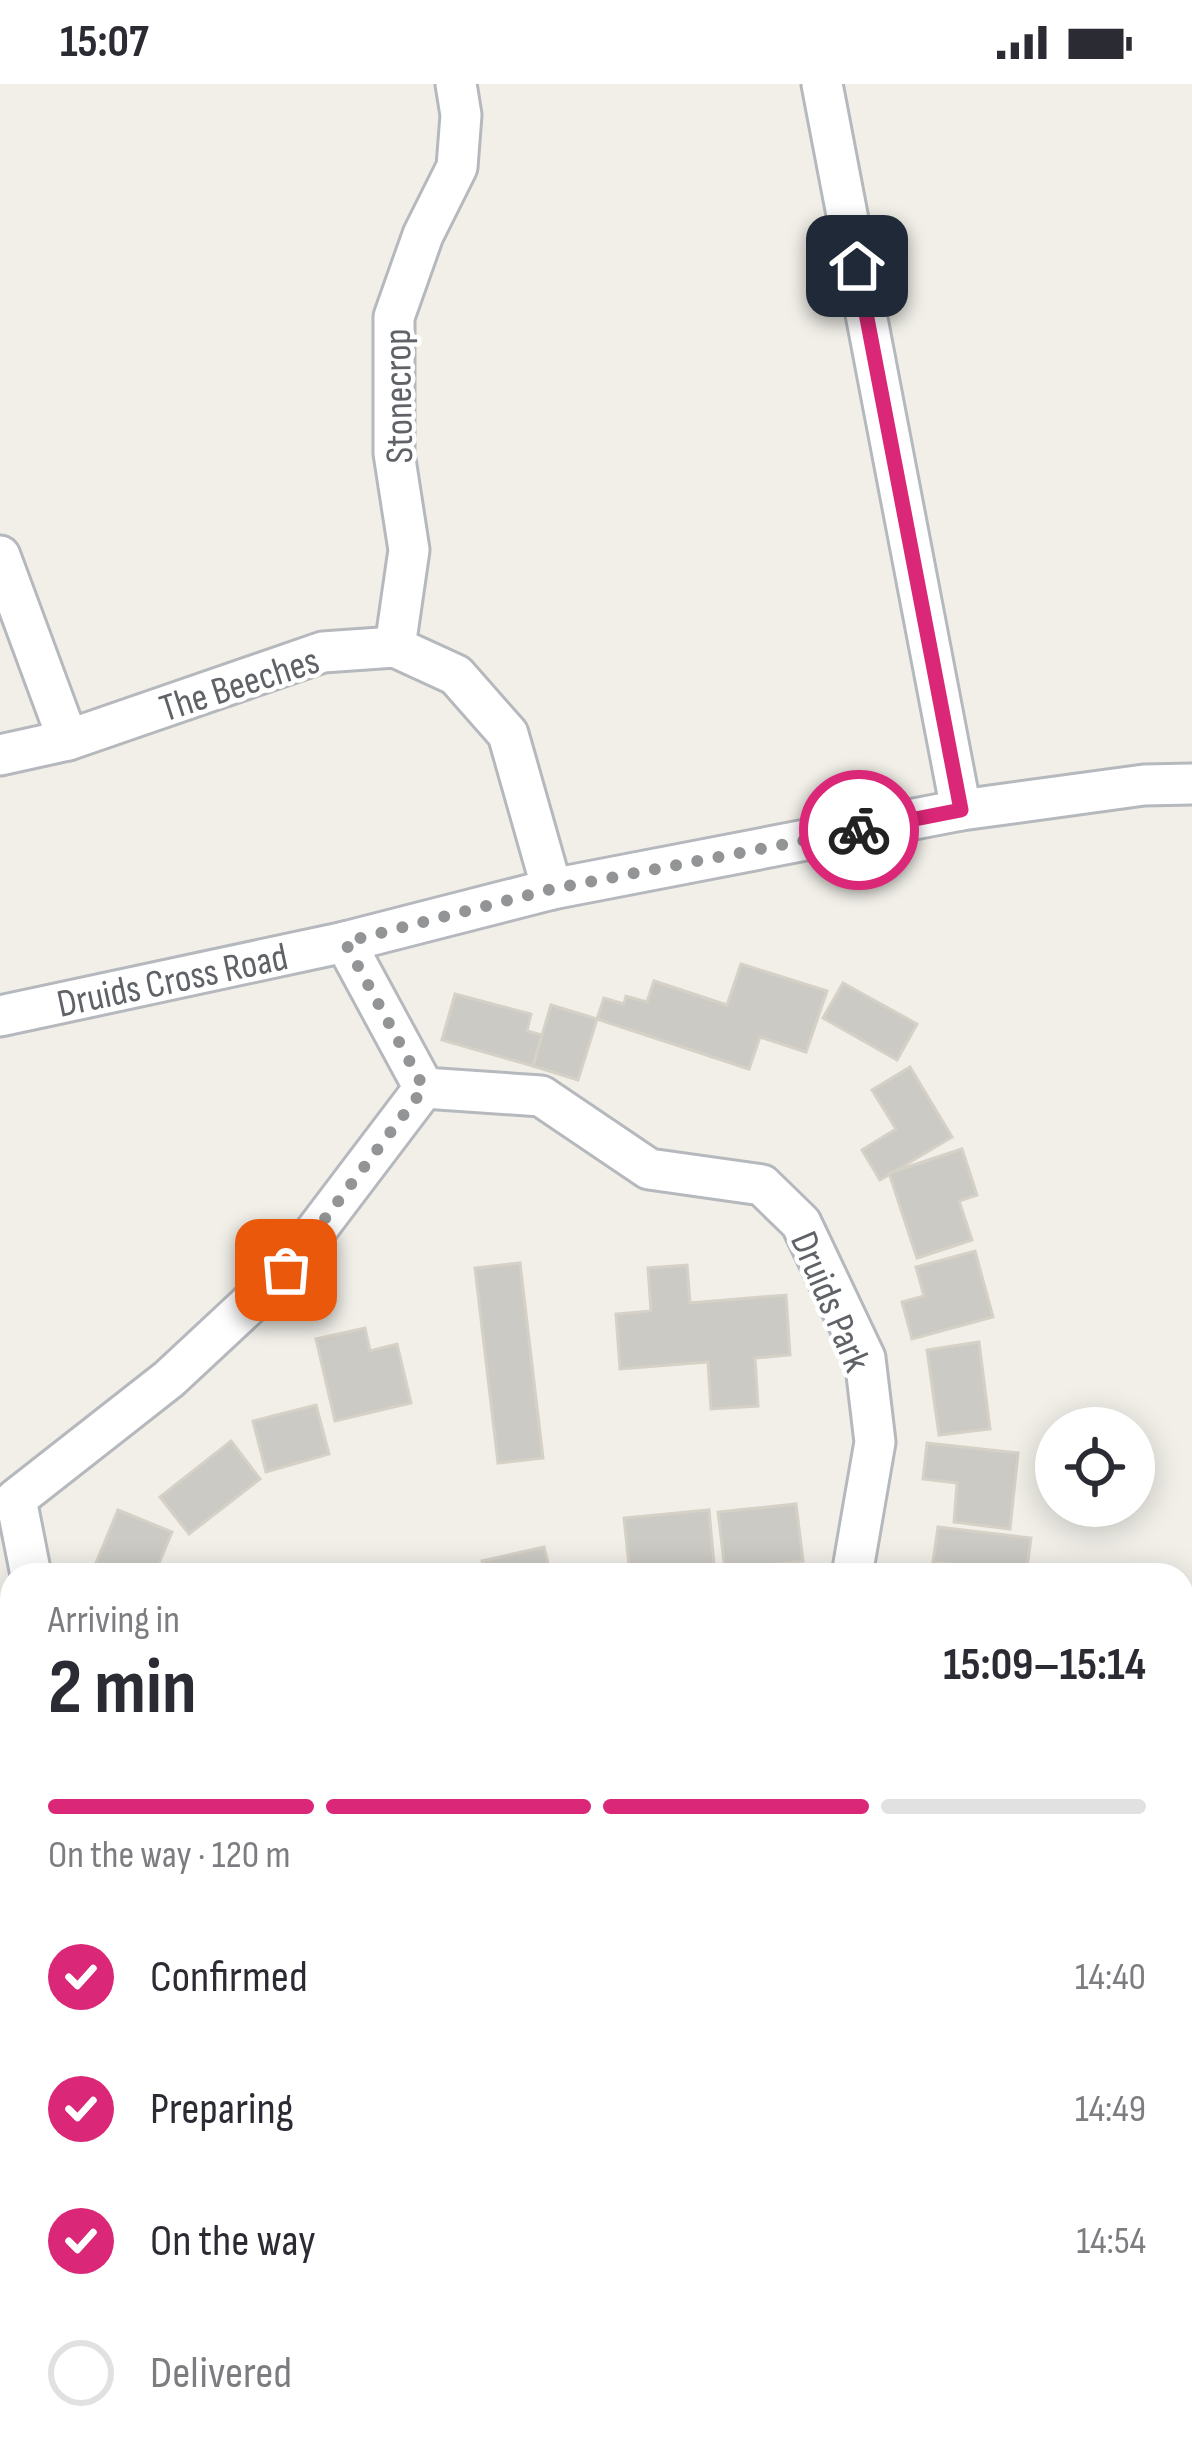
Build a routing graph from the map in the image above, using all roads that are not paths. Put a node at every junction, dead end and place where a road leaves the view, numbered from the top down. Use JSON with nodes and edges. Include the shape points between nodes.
{"nodes":[{"id":1,"x":456,"y":84,"type":"edge"},
{"id":2,"x":822,"y":84,"type":"edge"},
{"id":3,"x":0,"y":556,"type":"edge"},
{"id":4,"x":395,"y":647,"type":"junction"},
{"id":5,"x":68,"y":740,"type":"junction"},
{"id":6,"x":0,"y":755,"type":"edge"},
{"id":7,"x":1192,"y":784,"type":"edge"},
{"id":8,"x":961,"y":810,"type":"junction"},
{"id":9,"x":552,"y":889,"type":"junction"},
{"id":10,"x":345,"y":942,"type":"junction"},
{"id":11,"x":0,"y":1016,"type":"edge"},
{"id":12,"x":424,"y":1088,"type":"junction"},
{"id":13,"x":29,"y":1563,"type":"edge"},
{"id":14,"x":854,"y":1563,"type":"edge"}],
"edges":[{"from":1,"to":4,"type":"street","name":"Stonecrop","via":[[457,167],[394,316],[394,453],[409,550]]},
{"from":2,"to":8,"type":"street"},
{"from":3,"to":5,"type":"street"},
{"from":4,"to":5,"type":"street","name":"The Beeches","via":[[323,652]]},
{"from":4,"to":9,"type":"street","name":"The Beeches","via":[[456,675],[508,734]]},
{"from":5,"to":6,"type":"street","name":"The Beeches"},
{"from":7,"to":8,"type":"street","name":"Druids Cross Road"},
{"from":8,"to":9,"type":"street","name":"Druids Cross Road"},
{"from":9,"to":10,"type":"street","name":"Druids Cross Road"},
{"from":10,"to":11,"type":"street","name":"Druids Cross Road"},
{"from":10,"to":12,"type":"street"},
{"from":12,"to":13,"type":"street","via":[[286,1270],[169,1379],[16,1499]]},
{"from":12,"to":14,"type":"street","name":"Druids Park","via":[[541,1096],[649,1168],[762,1185],[801,1222],[865,1358],[875,1442]]}]}
